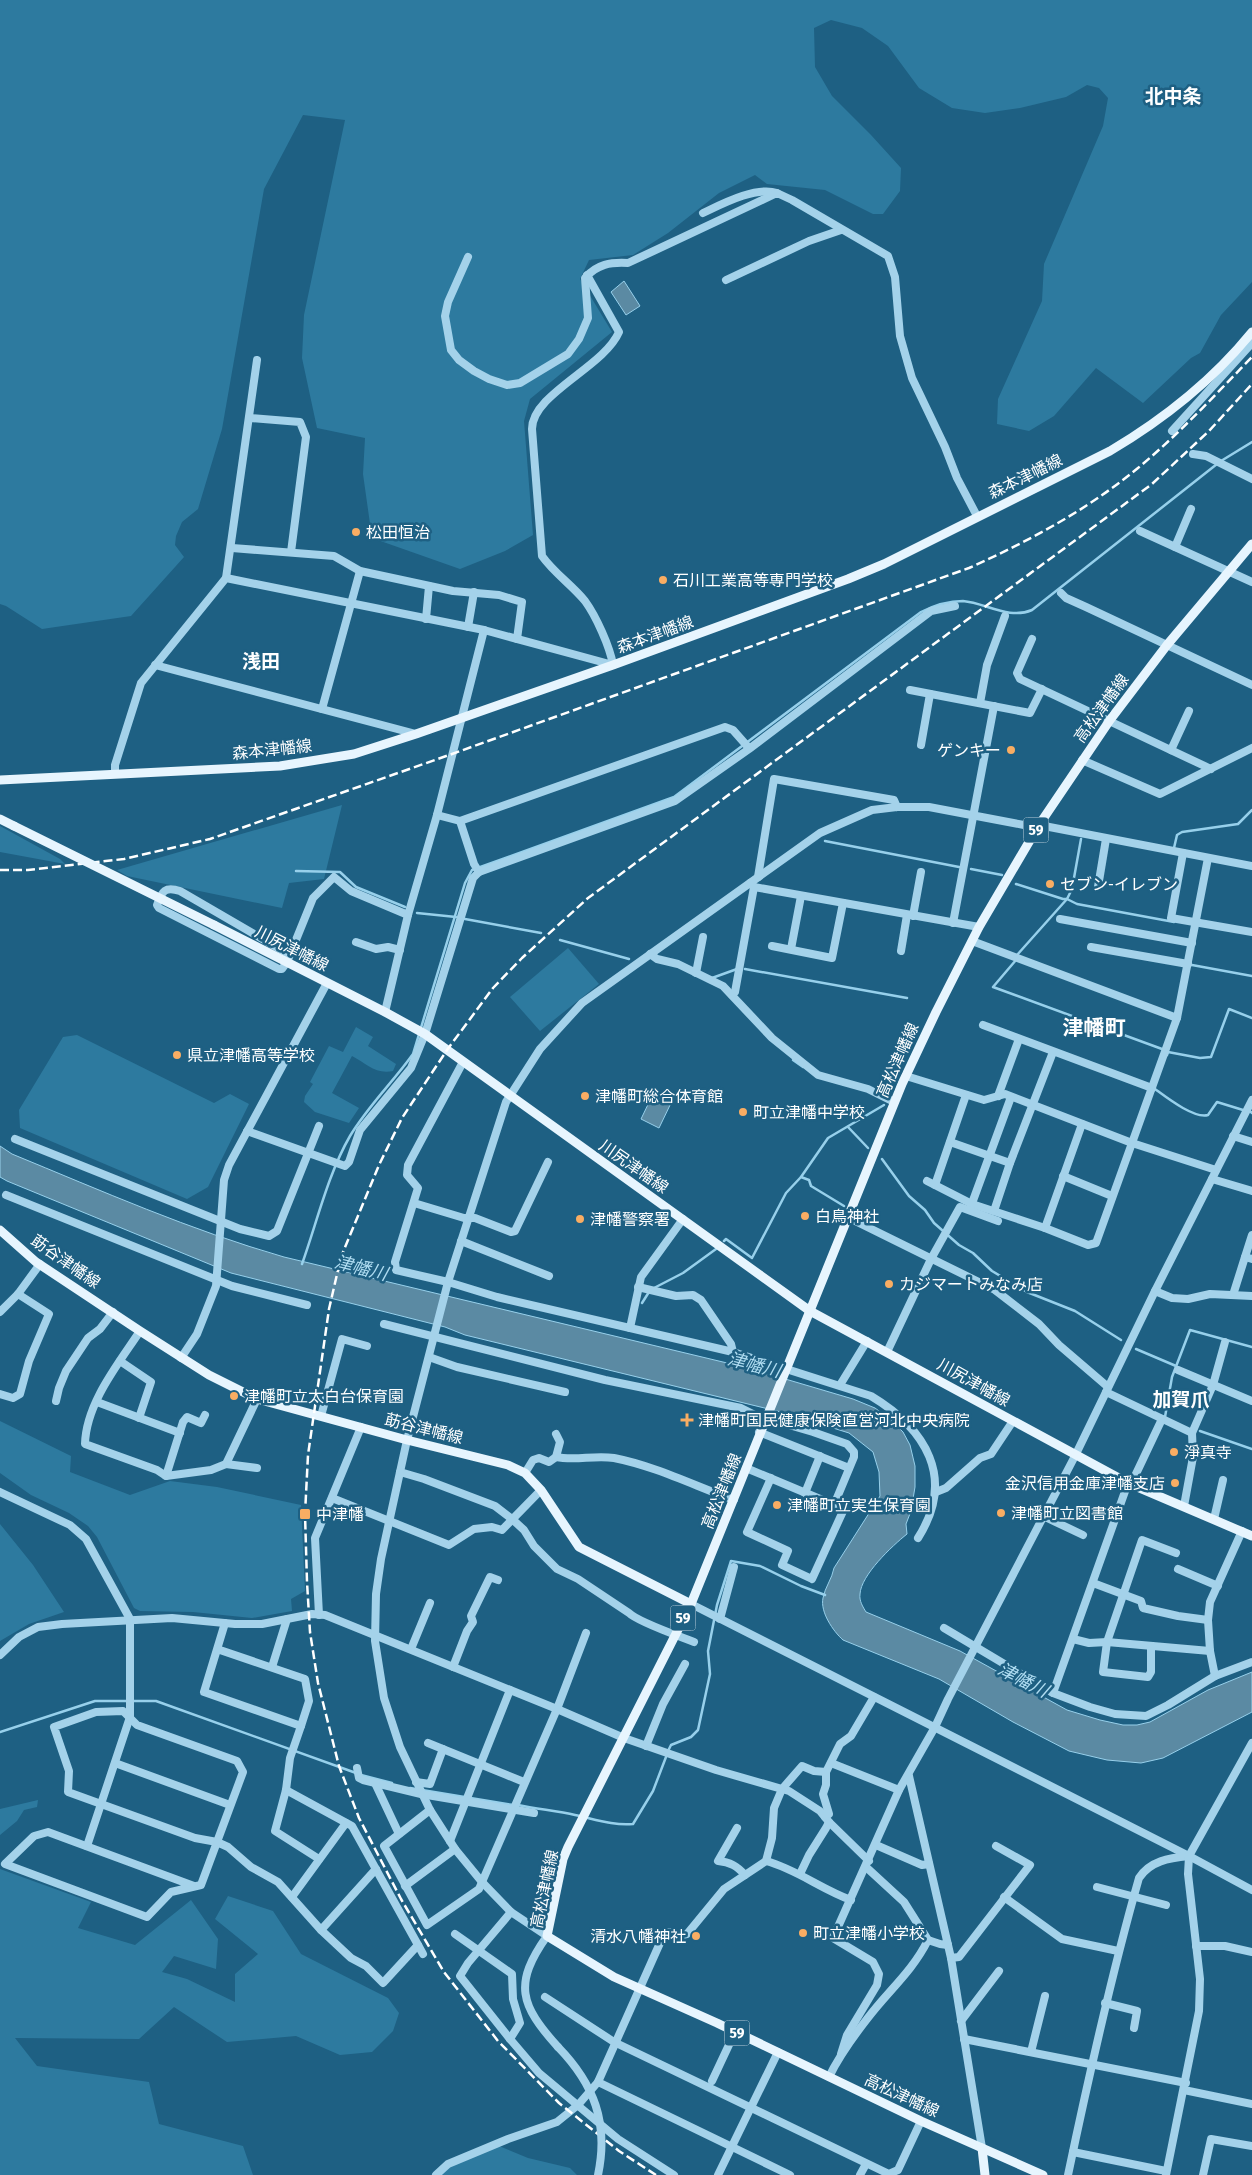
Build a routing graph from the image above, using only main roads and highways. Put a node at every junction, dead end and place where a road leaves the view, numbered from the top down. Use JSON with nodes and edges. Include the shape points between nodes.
{"nodes":[{"id":1,"x":1252,"y":332,"type":"edge"},
{"id":2,"x":1252,"y":544,"type":"edge"},
{"id":3,"x":0,"y":780,"type":"edge"},
{"id":4,"x":0,"y":818,"type":"edge"},
{"id":5,"x":0,"y":1230,"type":"edge"},
{"id":6,"x":810,"y":1312,"type":"junction"},
{"id":7,"x":1252,"y":1536,"type":"edge"},
{"id":8,"x":691,"y":1604,"type":"junction"},
{"id":9,"x":982,"y":2148,"type":"junction"},
{"id":10,"x":986,"y":2175,"type":"edge"},
{"id":11,"x":1043,"y":2175,"type":"edge"}],
"edges":[{"from":1,"to":3,"type":"main road","name":"森本津幡線","via":[[1188,398],[1144,431],[1110,451],[884,564],[613,665],[354,754],[280,766]]},
{"from":2,"to":6,"type":"main road","name":"高松津幡線","number":"59","via":[[1167,644],[1110,720],[1038,825],[979,927],[894,1102]]},
{"from":4,"to":6,"type":"main road","name":"川尻津幡線","bridge":true,"via":[[288,959],[421,1032]]},
{"from":5,"to":8,"type":"main road","name":"莇谷津幡線","via":[[40,1264],[181,1358],[209,1376],[257,1399],[508,1464],[525,1473],[541,1490],[579,1547]]},
{"from":6,"to":7,"type":"main road","name":"川尻津幡線","via":[[1128,1483]]},
{"from":6,"to":8,"type":"main road","name":"高松津幡線","number":"59"},
{"from":8,"to":9,"type":"main road","name":"高松津幡線","number":"59","via":[[563,1859],[547,1936],[614,1978]]},
{"from":9,"to":10,"type":"main road"},
{"from":9,"to":11,"type":"main road","name":"高松津幡線","number":"59"}]}
